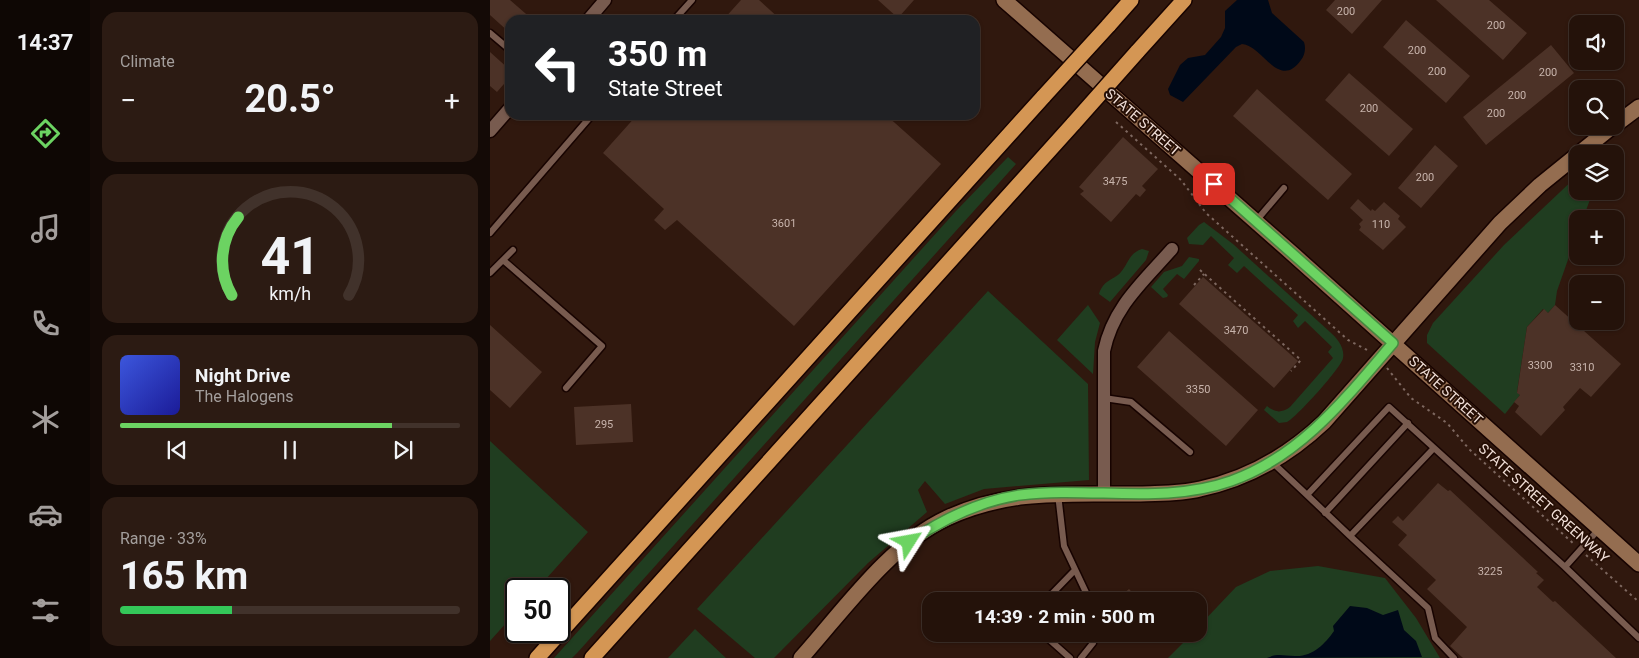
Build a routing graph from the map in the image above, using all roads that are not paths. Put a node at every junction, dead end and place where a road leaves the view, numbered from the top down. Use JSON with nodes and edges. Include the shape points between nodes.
{"nodes":[{"id":1,"x":605,"y":0,"type":"edge"},
{"id":2,"x":692,"y":0,"type":"edge"},
{"id":3,"x":1004,"y":0,"type":"edge"},
{"id":4,"x":1131,"y":0,"type":"edge"},
{"id":5,"x":1184,"y":0,"type":"edge"},
{"id":6,"x":592,"y":15,"type":"edge"},
{"id":7,"x":678,"y":15,"type":"edge"},
{"id":8,"x":490,"y":33,"type":"edge"},
{"id":9,"x":505,"y":46,"type":"edge"},
{"id":10,"x":1639,"y":107,"type":"edge"},
{"id":11,"x":505,"y":114,"type":"edge"},
{"id":12,"x":1624,"y":118,"type":"edge"},
{"id":13,"x":588,"y":120,"type":"edge"},
{"id":14,"x":490,"y":131,"type":"edge"},
{"id":15,"x":1603,"y":135,"type":"edge"},
{"id":16,"x":1284,"y":188,"type":"dead end"},
{"id":17,"x":1256,"y":221,"type":"junction"},
{"id":18,"x":490,"y":233,"type":"edge"},
{"id":19,"x":1172,"y":249,"type":"dead end"},
{"id":20,"x":513,"y":250,"type":"dead end"},
{"id":21,"x":503,"y":260,"type":"junction"},
{"id":22,"x":490,"y":273,"type":"edge"},
{"id":23,"x":1393,"y":343,"type":"junction"},
{"id":24,"x":566,"y":388,"type":"dead end"},
{"id":25,"x":1104,"y":398,"type":"junction"},
{"id":26,"x":1408,"y":423,"type":"junction"},
{"id":27,"x":1434,"y":448,"type":"junction"},
{"id":28,"x":1190,"y":452,"type":"dead end"},
{"id":29,"x":1272,"y":462,"type":"junction"},
{"id":30,"x":1058,"y":493,"type":"junction"},
{"id":31,"x":1104,"y":494,"type":"junction"},
{"id":32,"x":1307,"y":494,"type":"junction"},
{"id":33,"x":1325,"y":513,"type":"junction"},
{"id":34,"x":1600,"y":528,"type":"junction"},
{"id":35,"x":1350,"y":536,"type":"junction"},
{"id":36,"x":1639,"y":564,"type":"edge"},
{"id":37,"x":1565,"y":567,"type":"junction"},
{"id":38,"x":1075,"y":570,"type":"junction"},
{"id":39,"x":1054,"y":592,"type":"edge"},
{"id":40,"x":1086,"y":592,"type":"edge"},
{"id":41,"x":1639,"y":638,"type":"edge"},
{"id":42,"x":1052,"y":642,"type":"edge"},
{"id":43,"x":1093,"y":642,"type":"edge"},
{"id":44,"x":537,"y":658,"type":"edge"},
{"id":45,"x":592,"y":658,"type":"edge"},
{"id":46,"x":801,"y":658,"type":"edge"},
{"id":47,"x":1070,"y":658,"type":"edge"},
{"id":48,"x":1080,"y":658,"type":"edge"},
{"id":49,"x":1454,"y":658,"type":"edge"}],
"edges":[{"from":1,"to":6,"type":"street"},
{"from":2,"to":7,"type":"lane"},
{"from":3,"to":17,"type":"main road","name":"STATE STREET"},
{"from":4,"to":44,"type":"highway","bridge":true},
{"from":5,"to":45,"type":"highway","bridge":true},
{"from":8,"to":9,"type":"lane"},
{"from":10,"to":12,"type":"main road"},
{"from":11,"to":14,"type":"street"},
{"from":13,"to":18,"type":"lane"},
{"from":15,"to":23,"type":"main road","via":[[1540,185],[1500,223]]},
{"from":16,"to":17,"type":"lane"},
{"from":17,"to":23,"type":"main road","name":"STATE STREET"},
{"from":19,"to":25,"type":"street","via":[[1128,298],[1108,332],[1104,351]]},
{"from":20,"to":21,"type":"lane"},
{"from":21,"to":22,"type":"lane"},
{"from":21,"to":24,"type":"lane","via":[[602,346]]},
{"from":23,"to":29,"type":"main road","via":[[1324,422]]},
{"from":23,"to":34,"type":"main road","name":"STATE STREET"},
{"from":25,"to":28,"type":"lane","via":[[1131,402]]},
{"from":25,"to":31,"type":"street"},
{"from":26,"to":27,"type":"lane"},
{"from":26,"to":32,"type":"lane","via":[[1389,407]]},
{"from":26,"to":33,"type":"lane"},
{"from":27,"to":35,"type":"lane"},
{"from":27,"to":37,"type":"lane"},
{"from":29,"to":31,"type":"main road","via":[[1231,482],[1199,490]]},
{"from":29,"to":32,"type":"lane"},
{"from":30,"to":31,"type":"main road"},
{"from":30,"to":38,"type":"lane","via":[[1064,546]]},
{"from":30,"to":46,"type":"main road","via":[[1002,498],[946,518],[924,532],[885,564]]},
{"from":32,"to":33,"type":"lane"},
{"from":33,"to":35,"type":"lane"},
{"from":34,"to":36,"type":"main road","name":"STATE STREET"},
{"from":34,"to":37,"type":"lane"},
{"from":35,"to":49,"type":"lane","via":[[1428,608],[1435,638]]},
{"from":37,"to":41,"type":"lane"},
{"from":38,"to":39,"type":"lane"},
{"from":38,"to":40,"type":"lane"},
{"from":42,"to":47,"type":"lane"},
{"from":43,"to":48,"type":"lane"}]}
